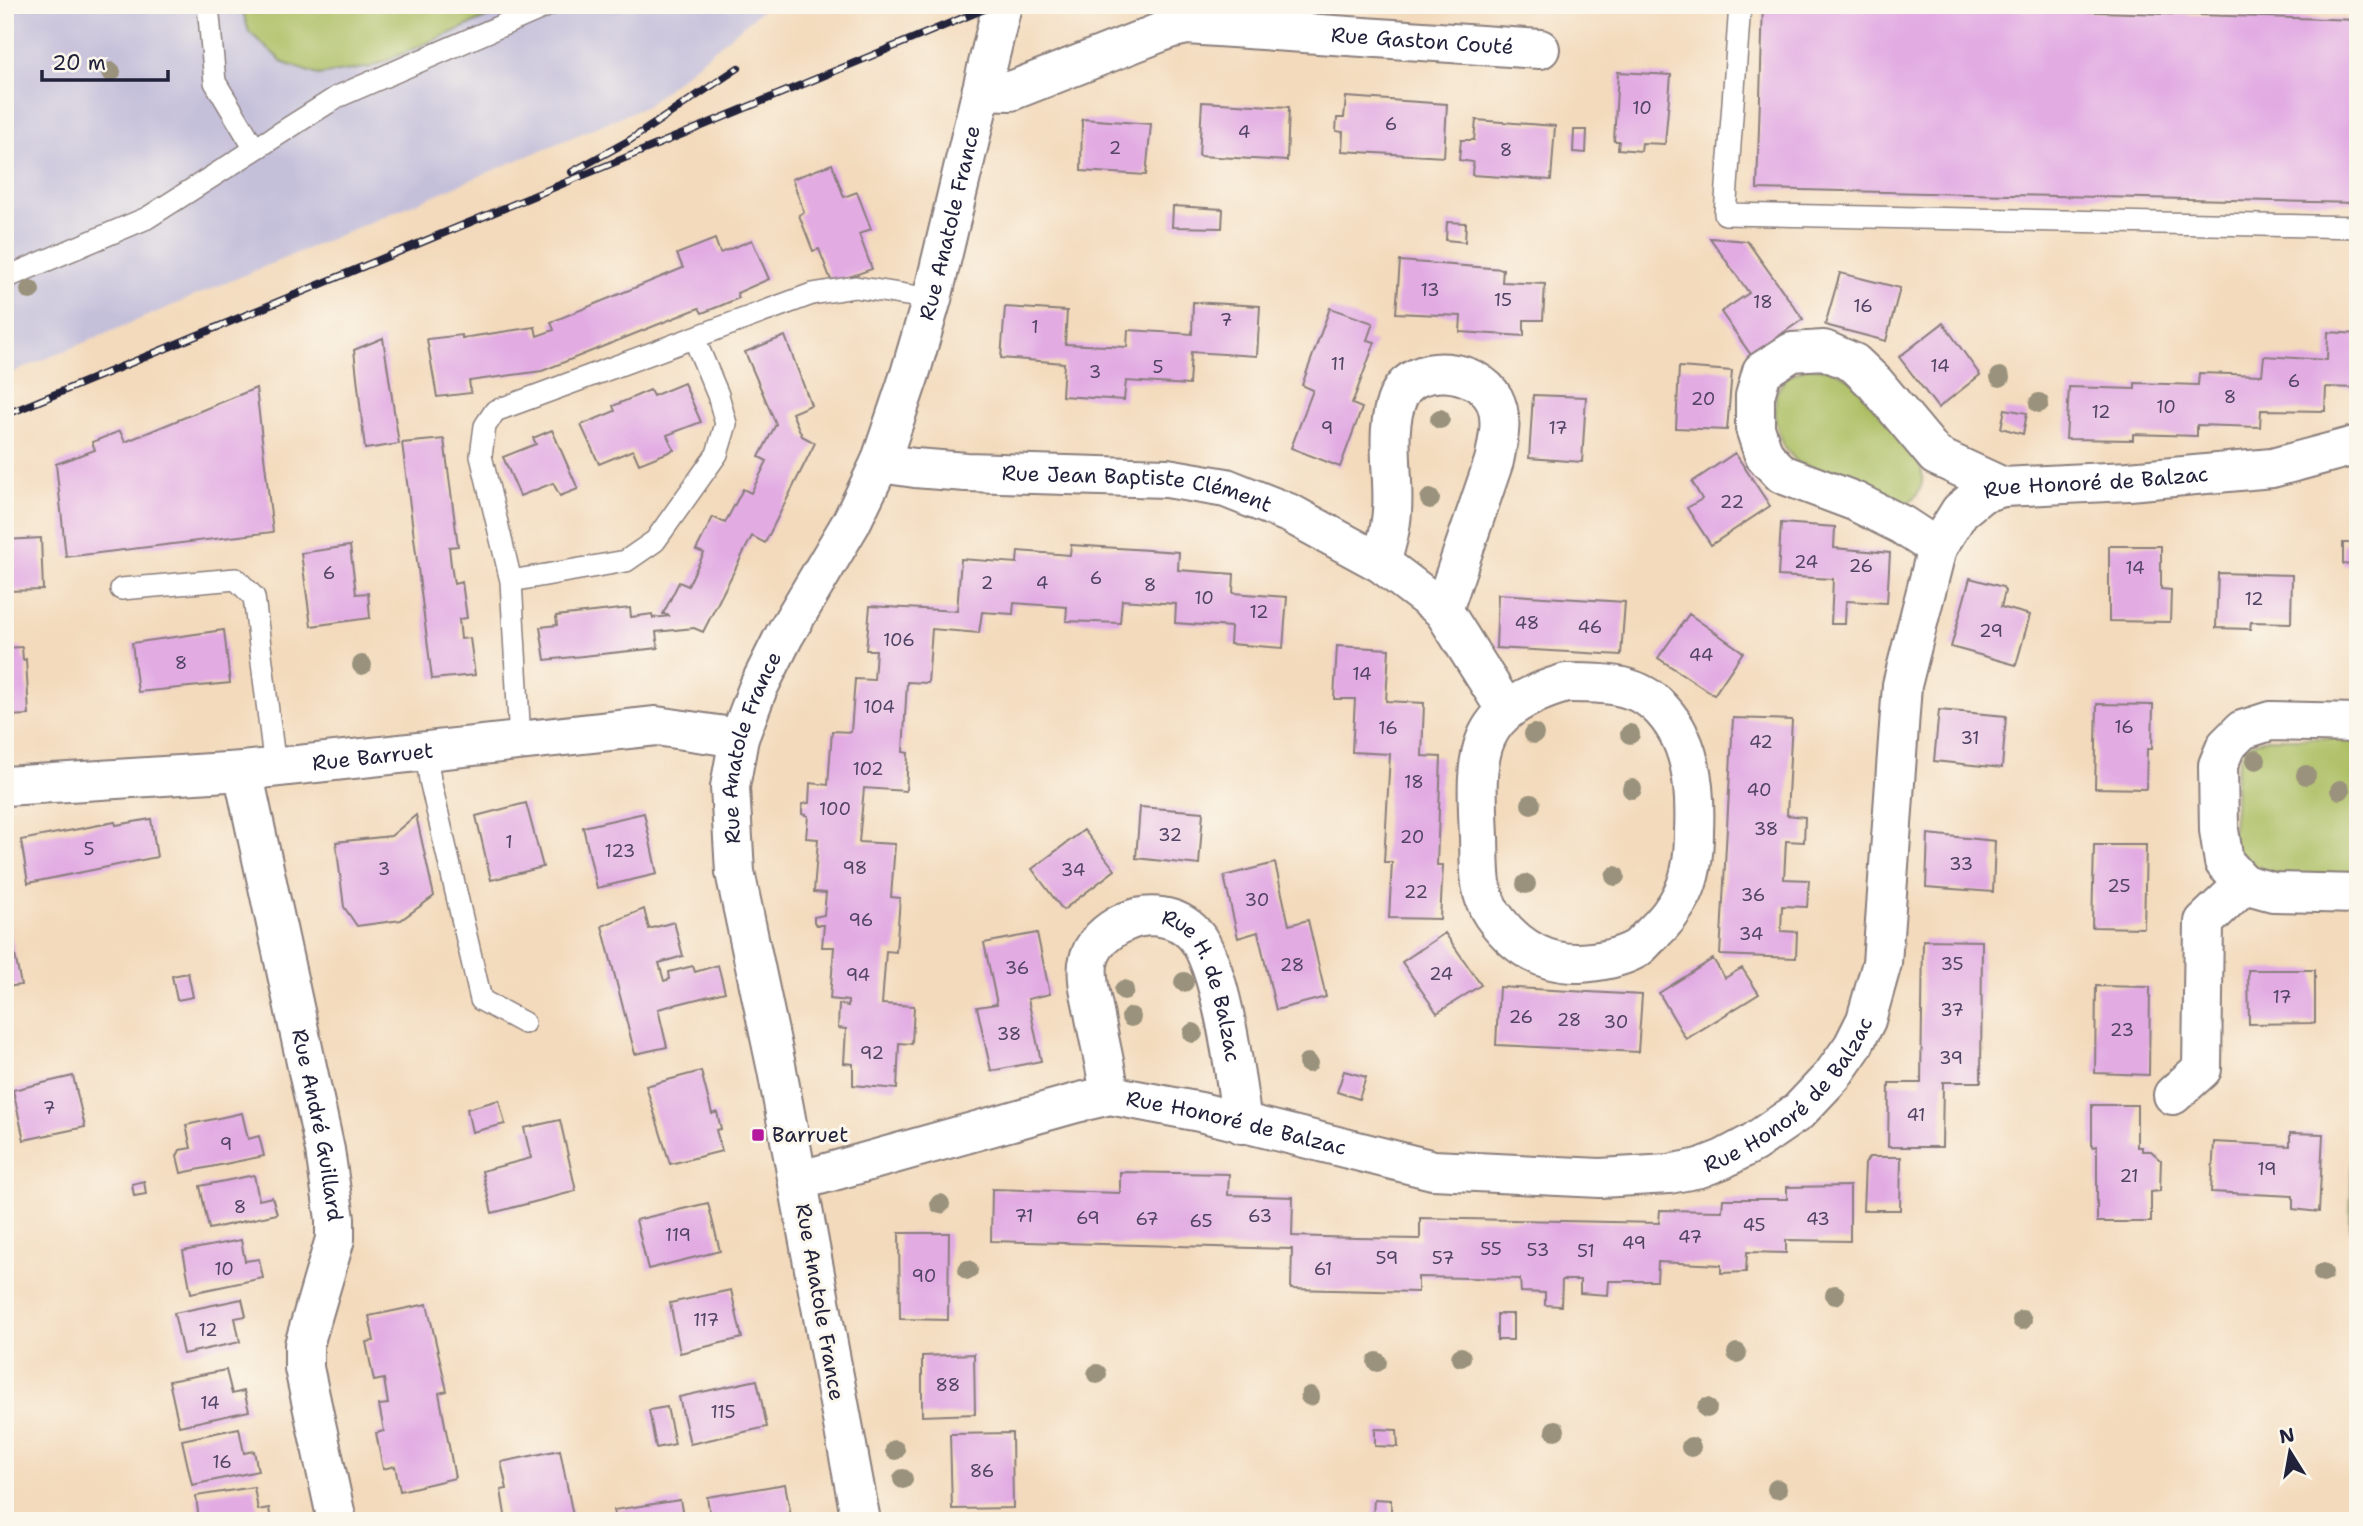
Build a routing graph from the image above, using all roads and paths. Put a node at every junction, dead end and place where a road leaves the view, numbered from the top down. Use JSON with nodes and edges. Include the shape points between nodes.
{"nodes":[{"id":1,"x":208,"y":5,"type":"edge"},
{"id":2,"x":549,"y":5,"type":"edge"},
{"id":3,"x":1002,"y":5,"type":"edge"},
{"id":4,"x":1740,"y":5,"type":"edge"},
{"id":5,"x":1540,"y":49,"type":"dead end"},
{"id":6,"x":982,"y":90,"type":"junction"},
{"id":7,"x":255,"y":149,"type":"junction"},
{"id":8,"x":2358,"y":227,"type":"edge"},
{"id":9,"x":5,"y":278,"type":"edge"},
{"id":10,"x":932,"y":299,"type":"junction"},
{"id":11,"x":694,"y":338,"type":"junction"},
{"id":12,"x":2358,"y":445,"type":"edge"},
{"id":13,"x":880,"y":463,"type":"junction"},
{"id":14,"x":2003,"y":487,"type":"junction"},
{"id":15,"x":1937,"y":548,"type":"junction"},
{"id":16,"x":1381,"y":563,"type":"junction"},
{"id":17,"x":510,"y":582,"type":"junction"},
{"id":18,"x":121,"y":589,"type":"dead end"},
{"id":19,"x":1443,"y":610,"type":"junction"},
{"id":20,"x":1506,"y":710,"type":"junction"},
{"id":21,"x":2358,"y":723,"type":"edge"},
{"id":22,"x":739,"y":738,"type":"junction"},
{"id":23,"x":520,"y":741,"type":"junction"},
{"id":24,"x":426,"y":751,"type":"junction"},
{"id":25,"x":259,"y":770,"type":"junction"},
{"id":26,"x":5,"y":786,"type":"edge"},
{"id":27,"x":2244,"y":884,"type":"junction"},
{"id":28,"x":2358,"y":894,"type":"edge"},
{"id":29,"x":524,"y":1023,"type":"dead end"},
{"id":30,"x":1110,"y":1095,"type":"junction"},
{"id":31,"x":2173,"y":1095,"type":"dead end"},
{"id":32,"x":1242,"y":1124,"type":"junction"},
{"id":33,"x":798,"y":1181,"type":"junction"},
{"id":34,"x":337,"y":1521,"type":"edge"},
{"id":35,"x":860,"y":1521,"type":"edge"}],
"edges":[{"from":1,"to":7,"type":"lane","via":[[215,82]]},
{"from":2,"to":7,"type":"lane","via":[[337,97]]},
{"from":3,"to":6,"type":"street","name":"Rue Anatole France"},
{"from":4,"to":8,"type":"lane","via":[[1725,214]]},
{"from":5,"to":6,"type":"street","name":"Rue Gaston Couté","via":[[1187,25],[1011,91]]},
{"from":6,"to":10,"type":"street","name":"Rue Anatole France"},
{"from":7,"to":9,"type":"lane","via":[[148,218]]},
{"from":10,"to":11,"type":"lane","via":[[855,287],[812,295]]},
{"from":10,"to":13,"type":"street","name":"Rue Anatole France"},
{"from":11,"to":17,"type":"lane","via":[[726,424],[717,454],[655,541],[626,561]]},
{"from":11,"to":17,"type":"lane","via":[[495,411],[485,426],[481,456]]},
{"from":12,"to":14,"type":"street","name":"Rue Honoré de Balzac","via":[[2272,468]]},
{"from":13,"to":16,"type":"street","name":"Rue Jean Baptiste Clément","via":[[967,472],[1167,478],[1226,488],[1291,514]]},
{"from":13,"to":22,"type":"street","name":"Rue Anatole France","via":[[784,636]]},
{"from":14,"to":15,"type":"street","name":"Rue Honoré de Balzac","via":[[1982,493],[1960,511]]},
{"from":14,"to":15,"type":"street","via":[[1936,456],[1854,363],[1824,350],[1792,352],[1762,370],[1755,396],[1755,428],[1765,455],[1782,474],[1854,501]]},
{"from":15,"to":32,"type":"street","name":"Rue Honoré de Balzac","via":[[1902,685],[1882,963],[1866,1020],[1853,1046],[1798,1112],[1754,1143],[1700,1168],[1600,1178],[1433,1170]]},
{"from":16,"to":19,"type":"street","name":"Rue Jean Baptiste Clément"},
{"from":16,"to":19,"type":"street","via":[[1392,511],[1395,405],[1414,378],[1439,372],[1463,375],[1484,386],[1494,400],[1498,439]]},
{"from":17,"to":23,"type":"lane"},
{"from":18,"to":25,"type":"lane","via":[[236,579],[254,597]]},
{"from":19,"to":20,"type":"street","name":"Rue Jean Baptiste Clément"},
{"from":20,"to":20,"type":"street","via":[[1488,731],[1480,752],[1477,786],[1481,885],[1490,911],[1513,940],[1542,958],[1594,962],[1636,949],[1665,922],[1684,893],[1693,859],[1695,796],[1679,734],[1656,704],[1629,689],[1598,683],[1566,683],[1535,692]]},
{"from":21,"to":27,"type":"street","via":[[2270,721],[2242,730],[2226,746],[2218,765],[2219,830],[2224,862]]},
{"from":22,"to":23,"type":"street","name":"Rue Barruet","via":[[656,726]]},
{"from":22,"to":33,"type":"street","name":"Rue Anatole France","via":[[730,787],[735,872]]},
{"from":23,"to":24,"type":"street","name":"Rue Barruet"},
{"from":24,"to":25,"type":"street","name":"Rue Barruet"},
{"from":24,"to":29,"type":"lane","via":[[481,1000]]},
{"from":25,"to":26,"type":"street","name":"Rue Barruet"},
{"from":25,"to":34,"type":"street","name":"Rue André Guillard","via":[[335,1219],[335,1239],[304,1345],[304,1368]]},
{"from":27,"to":28,"type":"street","via":[[2273,892]]},
{"from":27,"to":31,"type":"street","via":[[2204,922],[2202,1069]]},
{"from":30,"to":32,"type":"street","name":"Rue Honoré de Balzac"},
{"from":30,"to":32,"type":"street","name":"Rue H. de Balzac","via":[[1088,985],[1088,962],[1096,944],[1112,929],[1135,918],[1158,916],[1183,923],[1203,945],[1235,1068]]},
{"from":30,"to":33,"type":"street","name":"Rue Honoré de Balzac"},
{"from":33,"to":35,"type":"street","name":"Rue Anatole France"}]}
